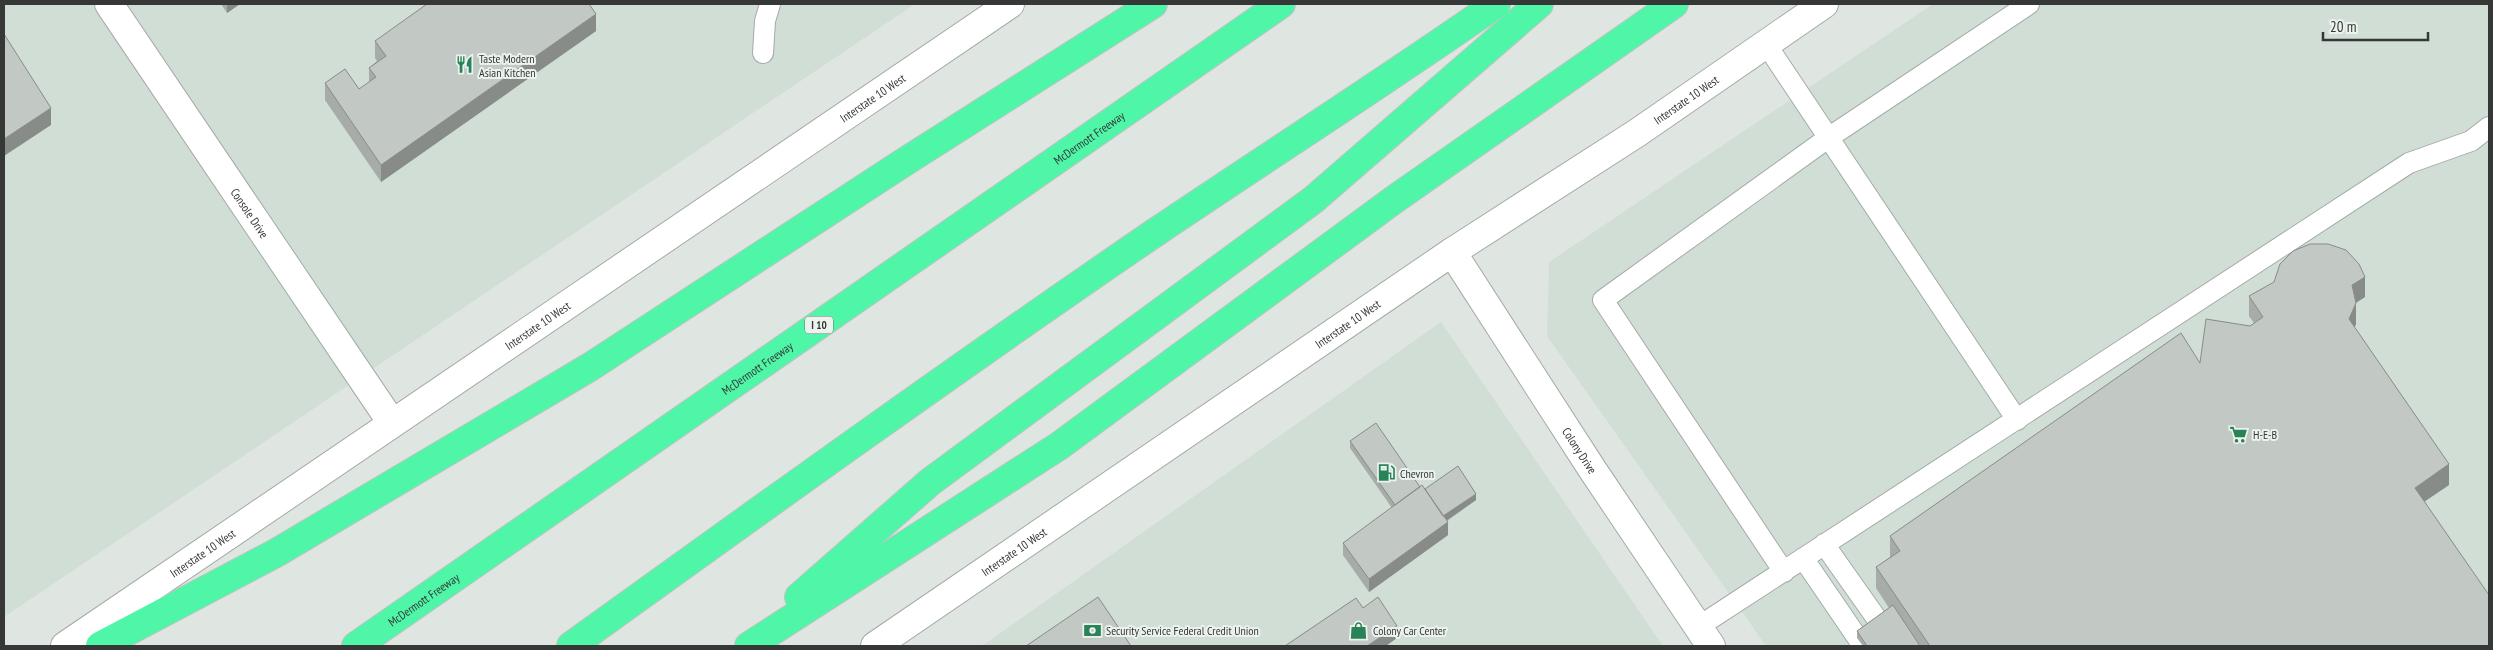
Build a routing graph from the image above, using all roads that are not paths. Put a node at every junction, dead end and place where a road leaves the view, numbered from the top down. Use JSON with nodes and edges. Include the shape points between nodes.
{"nodes":[{"id":1,"x":109,"y":4,"type":"edge"},
{"id":2,"x":770,"y":4,"type":"edge"},
{"id":3,"x":1010,"y":4,"type":"edge"},
{"id":4,"x":1153,"y":4,"type":"edge"},
{"id":5,"x":1281,"y":4,"type":"edge"},
{"id":6,"x":1496,"y":4,"type":"edge"},
{"id":7,"x":1539,"y":4,"type":"edge"},
{"id":8,"x":1674,"y":4,"type":"edge"},
{"id":9,"x":1824,"y":4,"type":"edge"},
{"id":10,"x":2029,"y":4,"type":"edge"},
{"id":11,"x":1766,"y":44,"type":"junction"},
{"id":12,"x":763,"y":53,"type":"dead end"},
{"id":13,"x":2489,"y":127,"type":"edge"},
{"id":14,"x":1828,"y":138,"type":"junction"},
{"id":15,"x":1452,"y":252,"type":"junction"},
{"id":16,"x":2017,"y":420,"type":"junction"},
{"id":17,"x":392,"y":424,"type":"junction"},
{"id":18,"x":1824,"y":544,"type":"junction"},
{"id":19,"x":1803,"y":558,"type":"junction"},
{"id":20,"x":1784,"y":572,"type":"junction"},
{"id":21,"x":1704,"y":637,"type":"edge"},
{"id":22,"x":65,"y":646,"type":"edge"},
{"id":23,"x":100,"y":646,"type":"edge"},
{"id":24,"x":356,"y":646,"type":"edge"},
{"id":25,"x":571,"y":646,"type":"edge"},
{"id":26,"x":744,"y":646,"type":"edge"},
{"id":27,"x":749,"y":646,"type":"edge"},
{"id":28,"x":874,"y":646,"type":"edge"},
{"id":29,"x":1863,"y":646,"type":"edge"},
{"id":30,"x":1896,"y":646,"type":"edge"}],
"edges":[{"from":1,"to":17,"type":"main road","name":"Console Drive"},
{"from":2,"to":12,"type":"lane","via":[[765,21]]},
{"from":3,"to":17,"type":"main road","name":"Interstate 10 West"},
{"from":4,"to":23,"type":"highway","via":[[914,155],[590,367],[276,553]]},
{"from":5,"to":24,"type":"highway","name":"McDermott Freeway","number":"I 10"},
{"from":6,"to":25,"type":"highway","via":[[1146,239],[898,411]]},
{"from":7,"to":26,"type":"highway","via":[[1313,200],[930,482]]},
{"from":8,"to":27,"type":"highway","via":[[1396,199],[1059,446]]},
{"from":9,"to":11,"type":"main road","name":"Interstate 10 West"},
{"from":10,"to":14,"type":"lane"},
{"from":11,"to":14,"type":"lane"},
{"from":11,"to":15,"type":"main road","name":"Interstate 10 West","via":[[1637,133]]},
{"from":13,"to":16,"type":"lane","via":[[2471,141],[2409,164]]},
{"from":14,"to":16,"type":"lane"},
{"from":14,"to":20,"type":"lane","via":[[1603,300]]},
{"from":15,"to":21,"type":"main road","name":"Colony Drive"},
{"from":15,"to":28,"type":"main road","name":"Interstate 10 West"},
{"from":16,"to":18,"type":"lane"},
{"from":17,"to":22,"type":"main road","name":"Interstate 10 West"},
{"from":18,"to":19,"type":"lane"},
{"from":18,"to":30,"type":"lane"},
{"from":19,"to":20,"type":"lane"},
{"from":19,"to":29,"type":"lane"},
{"from":20,"to":21,"type":"lane"}]}
